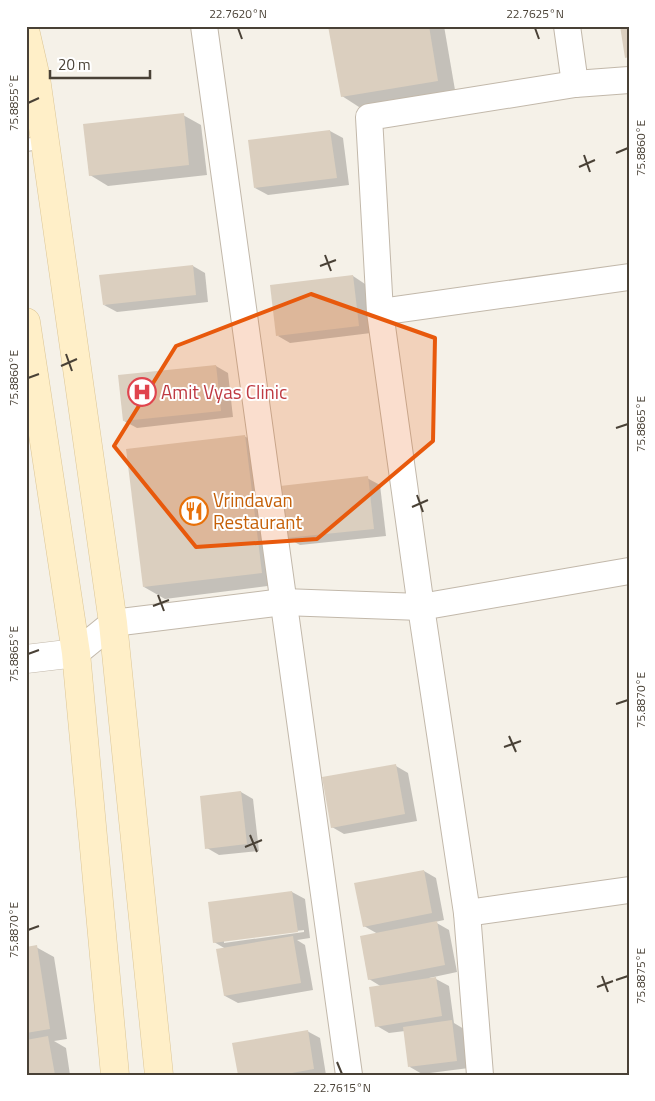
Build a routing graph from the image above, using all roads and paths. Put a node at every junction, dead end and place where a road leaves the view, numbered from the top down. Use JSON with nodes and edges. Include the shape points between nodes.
{"nodes":[{"id":1,"x":204,"y":26,"type":"edge"},
{"id":2,"x":567,"y":26,"type":"edge"},
{"id":3,"x":26,"y":34,"type":"edge"},
{"id":4,"x":629,"y":80,"type":"edge"},
{"id":5,"x":575,"y":84,"type":"junction"},
{"id":6,"x":36,"y":144,"type":"edge"},
{"id":7,"x":629,"y":277,"type":"edge"},
{"id":8,"x":380,"y":312,"type":"junction"},
{"id":9,"x":26,"y":322,"type":"edge"},
{"id":10,"x":629,"y":571,"type":"edge"},
{"id":11,"x":283,"y":602,"type":"junction"},
{"id":12,"x":421,"y":607,"type":"junction"},
{"id":13,"x":113,"y":623,"type":"junction"},
{"id":14,"x":76,"y":653,"type":"junction"},
{"id":15,"x":26,"y":660,"type":"edge"},
{"id":16,"x":629,"y":890,"type":"edge"},
{"id":17,"x":467,"y":913,"type":"junction"},
{"id":18,"x":115,"y":1075,"type":"edge"},
{"id":19,"x":159,"y":1075,"type":"edge"},
{"id":20,"x":350,"y":1075,"type":"edge"},
{"id":21,"x":480,"y":1075,"type":"edge"}],
"edges":[{"from":1,"to":11,"type":"street"},
{"from":2,"to":5,"type":"street"},
{"from":3,"to":6,"type":"main road","via":[[36,78]]},
{"from":4,"to":5,"type":"street"},
{"from":5,"to":8,"type":"street","via":[[369,116]]},
{"from":6,"to":13,"type":"main road"},
{"from":7,"to":8,"type":"street"},
{"from":8,"to":12,"type":"street"},
{"from":9,"to":14,"type":"main road"},
{"from":10,"to":12,"type":"street"},
{"from":11,"to":12,"type":"street"},
{"from":11,"to":13,"type":"street"},
{"from":11,"to":20,"type":"street"},
{"from":12,"to":17,"type":"street"},
{"from":13,"to":14,"type":"street"},
{"from":13,"to":19,"type":"main road"},
{"from":14,"to":15,"type":"street"},
{"from":14,"to":18,"type":"main road"},
{"from":16,"to":17,"type":"street"},
{"from":17,"to":21,"type":"street"}]}
